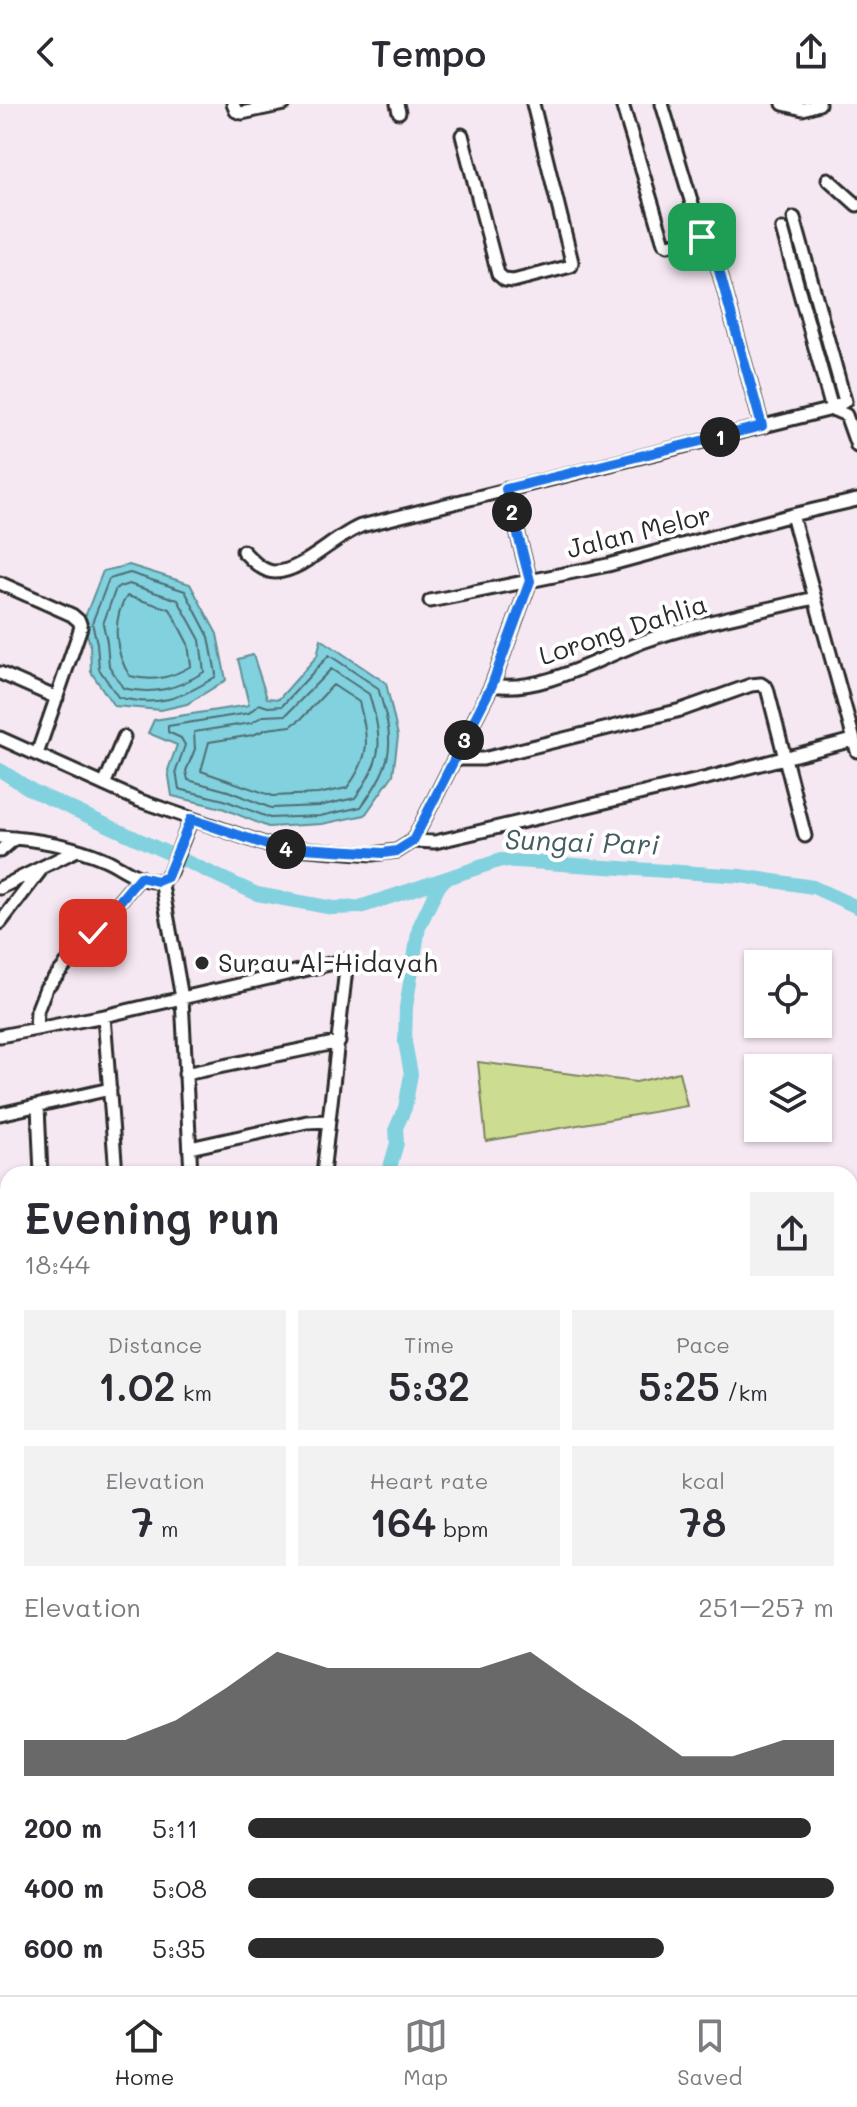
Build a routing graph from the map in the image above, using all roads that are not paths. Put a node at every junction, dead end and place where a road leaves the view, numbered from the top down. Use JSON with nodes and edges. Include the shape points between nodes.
{"nodes":[{"id":1,"x":233,"y":104,"type":"edge"},
{"id":2,"x":284,"y":104,"type":"edge"},
{"id":3,"x":533,"y":104,"type":"edge"},
{"id":4,"x":622,"y":104,"type":"edge"},
{"id":5,"x":662,"y":104,"type":"edge"},
{"id":6,"x":783,"y":104,"type":"edge"},
{"id":7,"x":819,"y":104,"type":"edge"},
{"id":8,"x":462,"y":135,"type":"dead end"},
{"id":9,"x":828,"y":179,"type":"dead end"},
{"id":10,"x":857,"y":205,"type":"edge"},
{"id":11,"x":794,"y":218,"type":"dead end"},
{"id":12,"x":782,"y":229,"type":"dead end"},
{"id":13,"x":702,"y":237,"type":"junction"},
{"id":14,"x":832,"y":409,"type":"junction"},
{"id":15,"x":762,"y":426,"type":"junction"},
{"id":16,"x":857,"y":446,"type":"edge"},
{"id":17,"x":506,"y":489,"type":"junction"},
{"id":18,"x":857,"y":500,"type":"edge"},
{"id":19,"x":792,"y":515,"type":"junction"},
{"id":20,"x":243,"y":551,"type":"dead end"},
{"id":21,"x":530,"y":581,"type":"junction"},
{"id":22,"x":0,"y":583,"type":"edge"},
{"id":23,"x":814,"y":598,"type":"junction"},
{"id":24,"x":430,"y":601,"type":"dead end"},
{"id":25,"x":0,"y":673,"type":"edge"},
{"id":26,"x":492,"y":685,"type":"junction"},
{"id":27,"x":57,"y":698,"type":"junction"},
{"id":28,"x":124,"y":737,"type":"dead end"},
{"id":29,"x":0,"y":738,"type":"edge"},
{"id":30,"x":855,"y":746,"type":"edge"},
{"id":31,"x":37,"y":754,"type":"junction"},
{"id":32,"x":785,"y":757,"type":"junction"},
{"id":33,"x":455,"y":759,"type":"junction"},
{"id":34,"x":104,"y":785,"type":"junction"},
{"id":35,"x":191,"y":819,"type":"junction"},
{"id":36,"x":805,"y":836,"type":"dead end"},
{"id":37,"x":0,"y":837,"type":"edge"},
{"id":38,"x":15,"y":838,"type":"junction"},
{"id":39,"x":413,"y":841,"type":"junction"},
{"id":40,"x":77,"y":850,"type":"junction"},
{"id":41,"x":0,"y":851,"type":"edge"},
{"id":42,"x":42,"y":867,"type":"junction"},
{"id":43,"x":165,"y":876,"type":"junction"},
{"id":44,"x":140,"y":877,"type":"junction"},
{"id":45,"x":0,"y":888,"type":"edge"},
{"id":46,"x":0,"y":923,"type":"edge"},
{"id":47,"x":182,"y":998,"type":"junction"},
{"id":48,"x":104,"y":1016,"type":"junction"},
{"id":49,"x":36,"y":1029,"type":"junction"},
{"id":50,"x":0,"y":1036,"type":"edge"},
{"id":51,"x":339,"y":1042,"type":"junction"},
{"id":52,"x":185,"y":1074,"type":"junction"},
{"id":53,"x":110,"y":1089,"type":"junction"},
{"id":54,"x":38,"y":1106,"type":"junction"},
{"id":55,"x":0,"y":1114,"type":"edge"},
{"id":56,"x":328,"y":1121,"type":"junction"},
{"id":57,"x":190,"y":1148,"type":"junction"},
{"id":58,"x":41,"y":1166,"type":"edge"},
{"id":59,"x":115,"y":1166,"type":"edge"},
{"id":60,"x":191,"y":1166,"type":"edge"},
{"id":61,"x":324,"y":1166,"type":"edge"}],
"edges":[{"from":1,"to":2,"type":"street","via":[[242,113]]},
{"from":3,"to":8,"type":"street","via":[[571,266],[513,281],[498,274]]},
{"from":4,"to":13,"type":"street","via":[[664,243]]},
{"from":5,"to":13,"type":"street"},
{"from":6,"to":7,"type":"street","via":[[803,109]]},
{"from":9,"to":10,"type":"street"},
{"from":11,"to":14,"type":"street","via":[[845,401]]},
{"from":12,"to":14,"type":"street"},
{"from":13,"to":15,"type":"street","via":[[717,263]]},
{"from":14,"to":15,"type":"street"},
{"from":14,"to":16,"type":"street","via":[[846,415]]},
{"from":15,"to":17,"type":"street"},
{"from":17,"to":20,"type":"street","via":[[361,526],[294,567],[274,572]]},
{"from":17,"to":21,"type":"street"},
{"from":18,"to":19,"type":"street","name":"Jalan Melor"},
{"from":19,"to":21,"type":"street","name":"Jalan Melor"},
{"from":19,"to":23,"type":"street"},
{"from":21,"to":24,"type":"street","name":"Jalan Melor"},
{"from":21,"to":26,"type":"street"},
{"from":22,"to":27,"type":"street","via":[[79,621]]},
{"from":23,"to":26,"type":"street","name":"Lorong Dahlia","via":[[646,641],[550,679]]},
{"from":23,"to":30,"type":"street"},
{"from":25,"to":27,"type":"street"},
{"from":26,"to":33,"type":"street"},
{"from":27,"to":31,"type":"street"},
{"from":28,"to":34,"type":"street"},
{"from":29,"to":31,"type":"street"},
{"from":30,"to":32,"type":"street"},
{"from":31,"to":34,"type":"street"},
{"from":32,"to":33,"type":"street","via":[[767,688],[761,684],[587,734],[483,759]]},
{"from":32,"to":36,"type":"street"},
{"from":32,"to":39,"type":"street","via":[[435,842]]},
{"from":33,"to":39,"type":"street"},
{"from":34,"to":35,"type":"street"},
{"from":35,"to":39,"type":"street","via":[[282,848],[383,853]]},
{"from":35,"to":43,"type":"street"},
{"from":37,"to":38,"type":"street"},
{"from":38,"to":40,"type":"street"},
{"from":38,"to":41,"type":"street"},
{"from":40,"to":42,"type":"street"},
{"from":40,"to":44,"type":"street"},
{"from":42,"to":45,"type":"street"},
{"from":42,"to":46,"type":"street"},
{"from":43,"to":44,"type":"street"},
{"from":43,"to":47,"type":"street"},
{"from":44,"to":49,"type":"street","via":[[46,988]]},
{"from":47,"to":48,"type":"street"},
{"from":47,"to":51,"type":"street","via":[[347,960]]},
{"from":47,"to":52,"type":"street"},
{"from":48,"to":49,"type":"street"},
{"from":48,"to":53,"type":"street"},
{"from":49,"to":50,"type":"street"},
{"from":51,"to":52,"type":"street"},
{"from":51,"to":56,"type":"street"},
{"from":52,"to":57,"type":"street"},
{"from":53,"to":54,"type":"street"},
{"from":53,"to":59,"type":"street"},
{"from":54,"to":55,"type":"street"},
{"from":54,"to":58,"type":"street"},
{"from":56,"to":57,"type":"street"},
{"from":56,"to":61,"type":"street"},
{"from":57,"to":60,"type":"street"}]}
